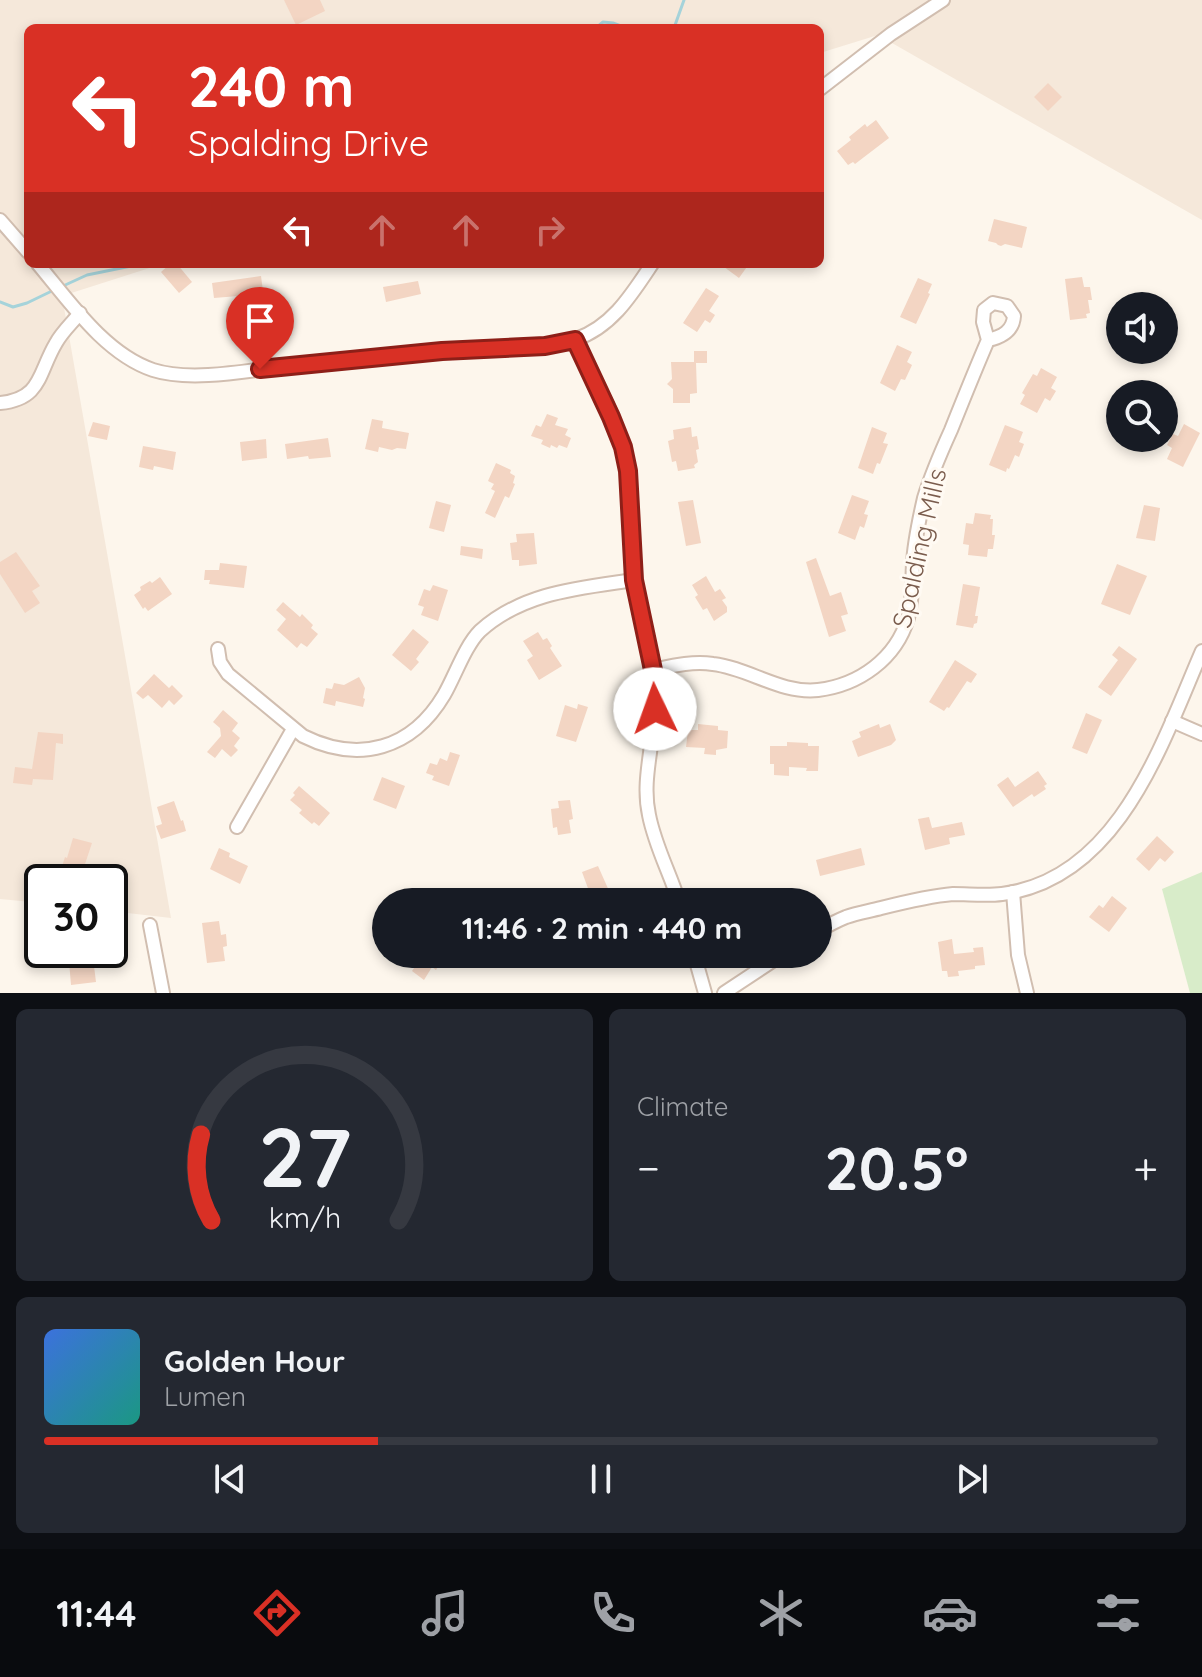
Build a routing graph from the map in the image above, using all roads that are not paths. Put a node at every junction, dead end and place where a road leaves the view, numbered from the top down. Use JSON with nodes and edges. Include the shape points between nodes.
{"nodes":[{"id":1,"x":943,"y":0,"type":"edge"},
{"id":2,"x":824,"y":86,"type":"edge"},
{"id":3,"x":0,"y":220,"type":"edge"},
{"id":4,"x":24,"y":247,"type":"edge"},
{"id":5,"x":41,"y":268,"type":"edge"},
{"id":6,"x":649,"y":268,"type":"edge"},
{"id":7,"x":80,"y":313,"type":"junction"},
{"id":8,"x":575,"y":340,"type":"junction"},
{"id":9,"x":988,"y":340,"type":"dead end"},
{"id":10,"x":0,"y":403,"type":"edge"},
{"id":11,"x":634,"y":580,"type":"junction"},
{"id":12,"x":218,"y":649,"type":"dead end"},
{"id":13,"x":1202,"y":651,"type":"edge"},
{"id":14,"x":653,"y":670,"type":"junction"},
{"id":15,"x":1172,"y":721,"type":"junction"},
{"id":16,"x":293,"y":729,"type":"junction"},
{"id":17,"x":1202,"y":734,"type":"edge"},
{"id":18,"x":237,"y":827,"type":"dead end"},
{"id":19,"x":674,"y":888,"type":"edge"},
{"id":20,"x":1013,"y":892,"type":"junction"},
{"id":21,"x":832,"y":924,"type":"edge"},
{"id":22,"x":150,"y":925,"type":"dead end"},
{"id":23,"x":698,"y":968,"type":"edge"},
{"id":24,"x":762,"y":968,"type":"edge"},
{"id":25,"x":163,"y":993,"type":"edge"},
{"id":26,"x":705,"y":993,"type":"edge"},
{"id":27,"x":724,"y":993,"type":"edge"},
{"id":28,"x":1027,"y":993,"type":"edge"}],
"edges":[{"from":1,"to":2,"type":"street"},
{"from":3,"to":4,"type":"street"},
{"from":5,"to":7,"type":"street"},
{"from":6,"to":8,"type":"street","via":[[622,307]]},
{"from":7,"to":8,"type":"street","via":[[126,358],[180,375]]},
{"from":7,"to":10,"type":"street","via":[[56,343],[36,386],[21,399]]},
{"from":8,"to":11,"type":"street","via":[[623,447]]},
{"from":9,"to":14,"type":"street","name":"Spalding Mills","via":[[925,497],[907,621],[881,663],[850,683],[814,690],[784,687],[712,663]]},
{"from":11,"to":14,"type":"street"},
{"from":11,"to":16,"type":"street","via":[[550,594],[498,618],[474,639],[430,716],[395,742],[370,750],[344,750]]},
{"from":12,"to":16,"type":"street","via":[[228,674]]},
{"from":13,"to":15,"type":"street"},
{"from":14,"to":19,"type":"street","via":[[648,813]]},
{"from":15,"to":17,"type":"street"},
{"from":15,"to":20,"type":"street","via":[[1140,788],[1100,841],[1061,874]]},
{"from":16,"to":18,"type":"street"},
{"from":20,"to":21,"type":"street","via":[[930,896]]},
{"from":20,"to":28,"type":"street"},
{"from":22,"to":25,"type":"street"},
{"from":23,"to":26,"type":"street"},
{"from":24,"to":27,"type":"street"}]}
